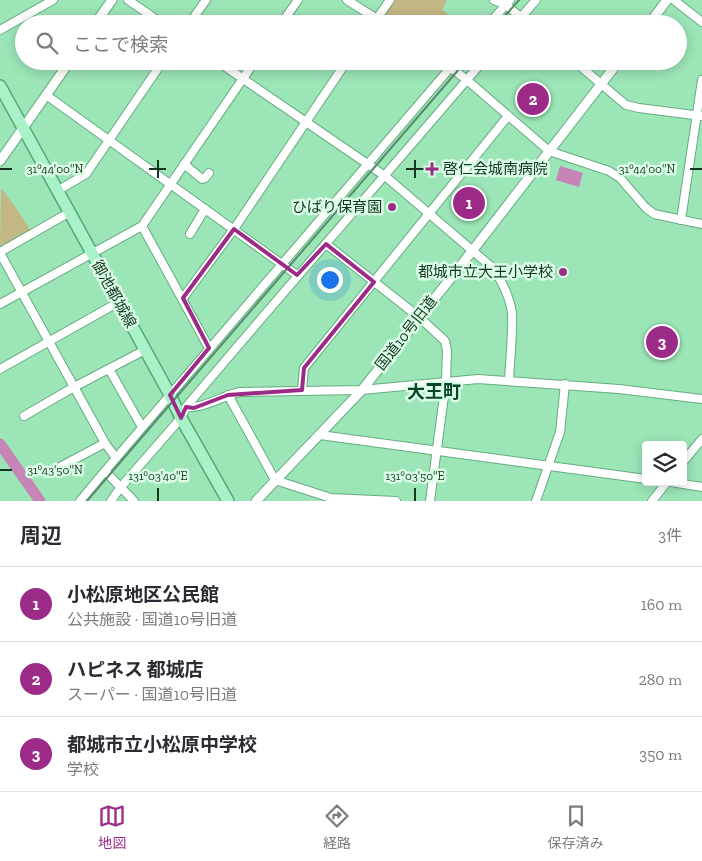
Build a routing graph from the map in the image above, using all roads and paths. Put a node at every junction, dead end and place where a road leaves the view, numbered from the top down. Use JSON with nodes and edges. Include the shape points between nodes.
{"nodes":[{"id":1,"x":53,"y":0,"type":"edge"},
{"id":2,"x":112,"y":0,"type":"edge"},
{"id":3,"x":128,"y":0,"type":"edge"},
{"id":4,"x":206,"y":0,"type":"edge"},
{"id":5,"x":298,"y":0,"type":"edge"},
{"id":6,"x":347,"y":0,"type":"edge"},
{"id":7,"x":390,"y":0,"type":"edge"},
{"id":8,"x":494,"y":0,"type":"edge"},
{"id":9,"x":536,"y":0,"type":"edge"},
{"id":10,"x":667,"y":0,"type":"edge"},
{"id":11,"x":674,"y":0,"type":"edge"},
{"id":12,"x":508,"y":2,"type":"edge"},
{"id":13,"x":26,"y":15,"type":"edge"},
{"id":14,"x":102,"y":15,"type":"edge"},
{"id":15,"x":150,"y":15,"type":"edge"},
{"id":16,"x":195,"y":15,"type":"edge"},
{"id":17,"x":287,"y":15,"type":"edge"},
{"id":18,"x":367,"y":15,"type":"edge"},
{"id":19,"x":379,"y":15,"type":"edge"},
{"id":20,"x":497,"y":15,"type":"edge"},
{"id":21,"x":519,"y":15,"type":"edge"},
{"id":22,"x":523,"y":15,"type":"edge"},
{"id":23,"x":656,"y":15,"type":"edge"},
{"id":24,"x":15,"y":22,"type":"edge"},
{"id":25,"x":702,"y":22,"type":"edge"},
{"id":26,"x":0,"y":30,"type":"edge"},
{"id":27,"x":64,"y":70,"type":"edge"},
{"id":28,"x":157,"y":70,"type":"edge"},
{"id":29,"x":230,"y":70,"type":"edge"},
{"id":30,"x":248,"y":70,"type":"edge"},
{"id":31,"x":341,"y":70,"type":"edge"},
{"id":32,"x":449,"y":70,"type":"edge"},
{"id":33,"x":459,"y":70,"type":"edge"},
{"id":34,"x":475,"y":70,"type":"edge"},
{"id":35,"x":585,"y":70,"type":"edge"},
{"id":36,"x":612,"y":70,"type":"edge"},
{"id":37,"x":242,"y":79,"type":"junction"},
{"id":38,"x":467,"y":80,"type":"junction"},
{"id":39,"x":702,"y":80,"type":"edge"},
{"id":40,"x":601,"y":84,"type":"junction"},
{"id":41,"x":0,"y":86,"type":"edge"},
{"id":42,"x":46,"y":95,"type":"junction"},
{"id":43,"x":508,"y":116,"type":"junction"},
{"id":44,"x":699,"y":116,"type":"edge"},
{"id":45,"x":305,"y":121,"type":"junction"},
{"id":46,"x":22,"y":128,"type":"junction"},
{"id":47,"x":109,"y":140,"type":"junction"},
{"id":48,"x":550,"y":151,"type":"junction"},
{"id":49,"x":0,"y":161,"type":"edge"},
{"id":50,"x":184,"y":164,"type":"junction"},
{"id":51,"x":367,"y":166,"type":"junction"},
{"id":52,"x":209,"y":172,"type":"dead end"},
{"id":53,"x":385,"y":176,"type":"junction"},
{"id":54,"x":171,"y":184,"type":"junction"},
{"id":55,"x":57,"y":191,"type":"junction"},
{"id":56,"x":205,"y":209,"type":"junction"},
{"id":57,"x":70,"y":212,"type":"junction"},
{"id":58,"x":430,"y":213,"type":"junction"},
{"id":59,"x":681,"y":220,"type":"junction"},
{"id":60,"x":702,"y":224,"type":"edge"},
{"id":61,"x":142,"y":226,"type":"junction"},
{"id":62,"x":234,"y":229,"type":"junction"},
{"id":63,"x":190,"y":234,"type":"dead end"},
{"id":64,"x":326,"y":244,"type":"junction"},
{"id":65,"x":473,"y":250,"type":"junction"},
{"id":66,"x":0,"y":252,"type":"edge"},
{"id":67,"x":92,"y":254,"type":"junction"},
{"id":68,"x":282,"y":263,"type":"junction"},
{"id":69,"x":297,"y":275,"type":"junction"},
{"id":70,"x":374,"y":282,"type":"junction"},
{"id":71,"x":21,"y":292,"type":"junction"},
{"id":72,"x":183,"y":298,"type":"junction"},
{"id":73,"x":119,"y":302,"type":"junction"},
{"id":74,"x":0,"y":304,"type":"edge"},
{"id":75,"x":419,"y":317,"type":"junction"},
{"id":76,"x":48,"y":341,"type":"junction"},
{"id":77,"x":209,"y":348,"type":"junction"},
{"id":78,"x":146,"y":350,"type":"junction"},
{"id":79,"x":0,"y":368,"type":"edge"},
{"id":80,"x":109,"y":369,"type":"junction"},
{"id":81,"x":446,"y":381,"type":"junction"},
{"id":82,"x":509,"y":381,"type":"junction"},
{"id":83,"x":564,"y":384,"type":"junction"},
{"id":84,"x":74,"y":388,"type":"junction"},
{"id":85,"x":302,"y":390,"type":"junction"},
{"id":86,"x":362,"y":390,"type":"junction"},
{"id":87,"x":170,"y":395,"type":"junction"},
{"id":88,"x":228,"y":395,"type":"junction"},
{"id":89,"x":702,"y":399,"type":"edge"},
{"id":90,"x":183,"y":412,"type":"junction"},
{"id":91,"x":24,"y":416,"type":"dead end"},
{"id":92,"x":142,"y":427,"type":"junction"},
{"id":93,"x":320,"y":435,"type":"junction"},
{"id":94,"x":702,"y":439,"type":"edge"},
{"id":95,"x":105,"y":443,"type":"junction"},
{"id":96,"x":437,"y":451,"type":"junction"},
{"id":97,"x":687,"y":457,"type":"edge"},
{"id":98,"x":116,"y":458,"type":"junction"},
{"id":99,"x":549,"y":466,"type":"junction"},
{"id":100,"x":58,"y":468,"type":"dead end"},
{"id":101,"x":105,"y":471,"type":"junction"},
{"id":102,"x":642,"y":478,"type":"edge"},
{"id":103,"x":275,"y":480,"type":"junction"},
{"id":104,"x":687,"y":485,"type":"edge"},
{"id":105,"x":665,"y":486,"type":"edge"},
{"id":106,"x":702,"y":487,"type":"edge"},
{"id":107,"x":120,"y":488,"type":"junction"},
{"id":108,"x":330,"y":500,"type":"edge"},
{"id":109,"x":80,"y":501,"type":"edge"},
{"id":110,"x":111,"y":501,"type":"edge"},
{"id":111,"x":134,"y":501,"type":"edge"},
{"id":112,"x":228,"y":501,"type":"edge"},
{"id":113,"x":256,"y":501,"type":"edge"},
{"id":114,"x":396,"y":501,"type":"edge"},
{"id":115,"x":430,"y":501,"type":"edge"},
{"id":116,"x":536,"y":501,"type":"edge"},
{"id":117,"x":652,"y":501,"type":"edge"}],
"edges":[{"from":1,"to":13,"type":"street"},
{"from":2,"to":14,"type":"street"},
{"from":3,"to":15,"type":"street"},
{"from":4,"to":16,"type":"street"},
{"from":5,"to":17,"type":"street"},
{"from":6,"to":18,"type":"street"},
{"from":7,"to":19,"type":"street"},
{"from":8,"to":12,"type":"street"},
{"from":9,"to":22,"type":"street"},
{"from":10,"to":23,"type":"street"},
{"from":11,"to":25,"type":"street"},
{"from":12,"to":20,"type":"street"},
{"from":12,"to":21,"type":"street"},
{"from":24,"to":26,"type":"street"},
{"from":27,"to":42,"type":"street"},
{"from":28,"to":47,"type":"street"},
{"from":29,"to":37,"type":"street"},
{"from":30,"to":37,"type":"street"},
{"from":31,"to":45,"type":"street"},
{"from":32,"to":51,"type":"street"},
{"from":33,"to":38,"type":"street"},
{"from":34,"to":38,"type":"street"},
{"from":35,"to":40,"type":"street"},
{"from":36,"to":40,"type":"street","name":"国道10号旧道"},
{"from":37,"to":45,"type":"street"},
{"from":37,"to":50,"type":"street"},
{"from":38,"to":43,"type":"street"},
{"from":38,"to":53,"type":"street"},
{"from":39,"to":44,"type":"street"},
{"from":40,"to":44,"type":"street","via":[[626,105]]},
{"from":40,"to":48,"type":"street","name":"国道10号旧道"},
{"from":41,"to":46,"type":"main road","name":"御池都城線"},
{"from":42,"to":46,"type":"street"},
{"from":42,"to":47,"type":"street"},
{"from":43,"to":48,"type":"street"},
{"from":43,"to":58,"type":"street"},
{"from":44,"to":59,"type":"street"},
{"from":45,"to":51,"type":"street"},
{"from":45,"to":62,"type":"street"},
{"from":46,"to":49,"type":"street"},
{"from":46,"to":55,"type":"main road","name":"御池都城線"},
{"from":47,"to":54,"type":"street"},
{"from":47,"to":55,"type":"street","via":[[86,174]]},
{"from":48,"to":59,"type":"street","via":[[609,171],[620,178],[654,214]]},
{"from":48,"to":65,"type":"street","name":"国道10号旧道"},
{"from":50,"to":52,"type":"street","via":[[202,179]]},
{"from":50,"to":54,"type":"street"},
{"from":51,"to":53,"type":"street"},
{"from":51,"to":68,"type":"street"},
{"from":53,"to":58,"type":"street"},
{"from":53,"to":64,"type":"street"},
{"from":54,"to":56,"type":"street"},
{"from":54,"to":61,"type":"street"},
{"from":55,"to":57,"type":"main road","name":"御池都城線"},
{"from":56,"to":62,"type":"street"},
{"from":56,"to":63,"type":"street"},
{"from":57,"to":66,"type":"street"},
{"from":57,"to":67,"type":"main road","name":"御池都城線"},
{"from":58,"to":65,"type":"street"},
{"from":58,"to":70,"type":"street"},
{"from":59,"to":60,"type":"street"},
{"from":61,"to":67,"type":"street"},
{"from":61,"to":72,"type":"street"},
{"from":62,"to":68,"type":"street"},
{"from":62,"to":72,"type":"street"},
{"from":64,"to":69,"type":"street"},
{"from":64,"to":70,"type":"street"},
{"from":65,"to":75,"type":"street","name":"国道10号旧道"},
{"from":65,"to":82,"type":"street","via":[[494,269],[512,312]]},
{"from":66,"to":71,"type":"street"},
{"from":67,"to":71,"type":"street"},
{"from":67,"to":73,"type":"main road","name":"御池都城線"},
{"from":68,"to":69,"type":"street"},
{"from":68,"to":77,"type":"street"},
{"from":69,"to":90,"type":"street"},
{"from":70,"to":75,"type":"street"},
{"from":70,"to":85,"type":"street","via":[[304,368]]},
{"from":71,"to":74,"type":"street"},
{"from":71,"to":76,"type":"street"},
{"from":72,"to":77,"type":"street"},
{"from":73,"to":76,"type":"street"},
{"from":73,"to":78,"type":"main road","name":"御池都城線"},
{"from":75,"to":81,"type":"street","via":[[445,340],[448,352]]},
{"from":75,"to":86,"type":"street","name":"国道10号旧道"},
{"from":76,"to":79,"type":"street"},
{"from":76,"to":84,"type":"street"},
{"from":77,"to":87,"type":"street"},
{"from":78,"to":80,"type":"street"},
{"from":78,"to":87,"type":"main road","name":"御池都城線"},
{"from":80,"to":84,"type":"street"},
{"from":80,"to":92,"type":"street"},
{"from":81,"to":82,"type":"street"},
{"from":81,"to":86,"type":"street"},
{"from":81,"to":96,"type":"street"},
{"from":82,"to":83,"type":"street"},
{"from":83,"to":89,"type":"street"},
{"from":83,"to":99,"type":"street","via":[[560,432]]},
{"from":84,"to":91,"type":"street"},
{"from":84,"to":95,"type":"street"},
{"from":85,"to":86,"type":"street"},
{"from":85,"to":88,"type":"street"},
{"from":86,"to":93,"type":"street","name":"国道10号旧道"},
{"from":87,"to":90,"type":"main road","name":"御池都城線"},
{"from":87,"to":92,"type":"street"},
{"from":88,"to":90,"type":"street"},
{"from":88,"to":103,"type":"street"},
{"from":90,"to":107,"type":"street"},
{"from":90,"to":112,"type":"main road","name":"御池都城線"},
{"from":92,"to":98,"type":"street"},
{"from":93,"to":96,"type":"street"},
{"from":93,"to":103,"type":"street","name":"国道10号旧道"},
{"from":94,"to":97,"type":"street"},
{"from":95,"to":98,"type":"street"},
{"from":95,"to":100,"type":"street"},
{"from":96,"to":99,"type":"street"},
{"from":96,"to":115,"type":"street"},
{"from":98,"to":101,"type":"street"},
{"from":99,"to":102,"type":"street"},
{"from":99,"to":116,"type":"street"},
{"from":101,"to":107,"type":"street"},
{"from":101,"to":109,"type":"street"},
{"from":103,"to":108,"type":"street"},
{"from":103,"to":113,"type":"street","name":"国道10号旧道"},
{"from":104,"to":106,"type":"street"},
{"from":105,"to":117,"type":"street"},
{"from":107,"to":110,"type":"street"},
{"from":107,"to":111,"type":"street"},
{"from":108,"to":114,"type":"street"}]}
